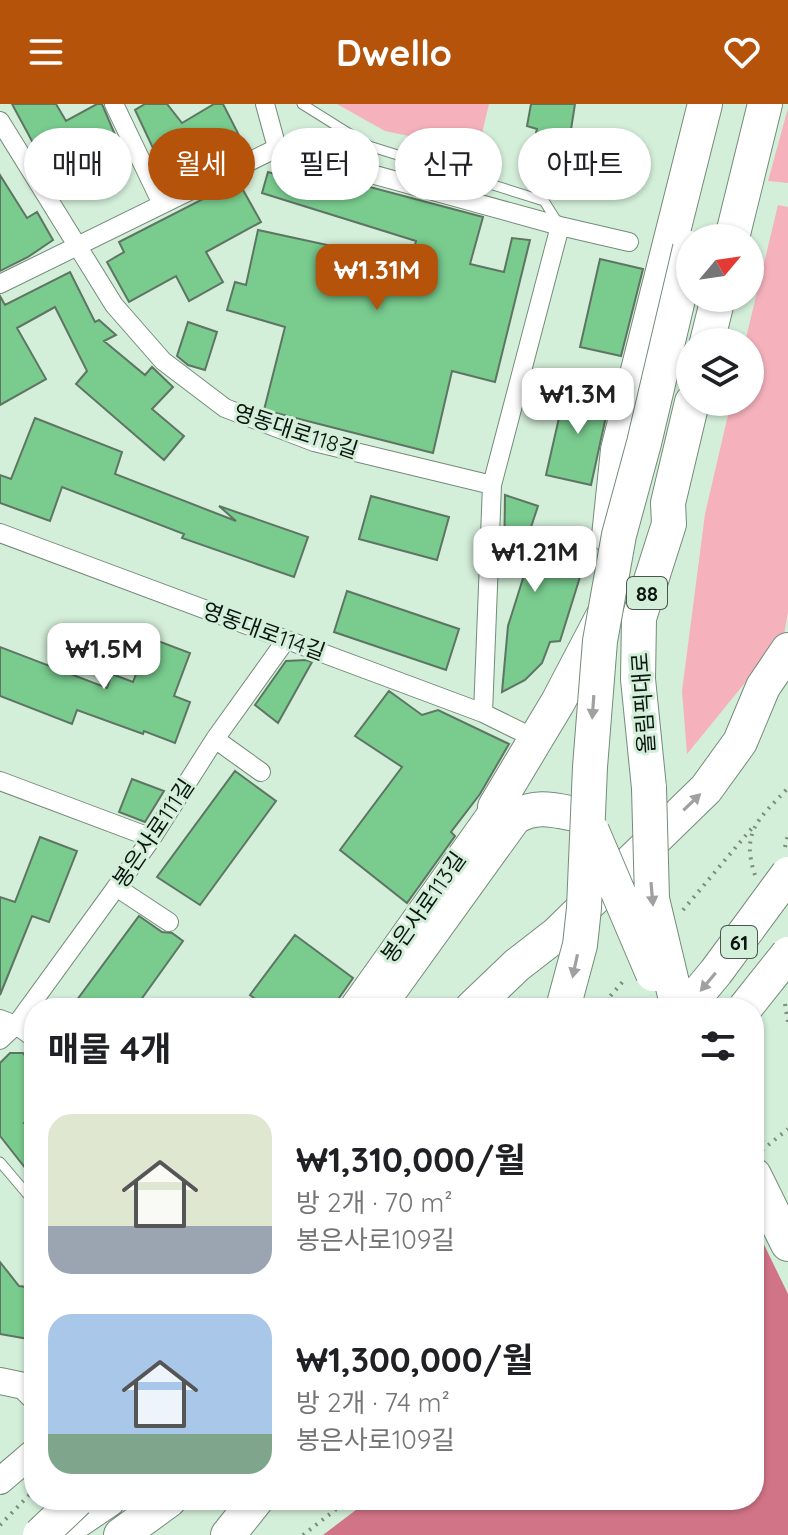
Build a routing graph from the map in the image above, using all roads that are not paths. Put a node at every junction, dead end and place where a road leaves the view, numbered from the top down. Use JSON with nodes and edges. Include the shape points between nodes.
{"nodes":[{"id":1,"x":114,"y":104,"type":"edge"},
{"id":2,"x":265,"y":104,"type":"edge"},
{"id":3,"x":302,"y":104,"type":"edge"},
{"id":4,"x":705,"y":104,"type":"edge"},
{"id":5,"x":724,"y":104,"type":"edge"},
{"id":6,"x":765,"y":104,"type":"edge"},
{"id":7,"x":0,"y":121,"type":"edge"},
{"id":8,"x":272,"y":128,"type":"edge"},
{"id":9,"x":271,"y":151,"type":"edge"},
{"id":10,"x":379,"y":176,"type":"edge"},
{"id":11,"x":162,"y":204,"type":"junction"},
{"id":12,"x":695,"y":224,"type":"edge"},
{"id":13,"x":735,"y":224,"type":"edge"},
{"id":14,"x":560,"y":226,"type":"junction"},
{"id":15,"x":629,"y":242,"type":"dead end"},
{"id":16,"x":77,"y":248,"type":"junction"},
{"id":17,"x":0,"y":284,"type":"edge"},
{"id":18,"x":676,"y":307,"type":"edge"},
{"id":19,"x":689,"y":416,"type":"edge"},
{"id":20,"x":492,"y":485,"type":"junction"},
{"id":21,"x":668,"y":503,"type":"junction"},
{"id":22,"x":0,"y":533,"type":"edge"},
{"id":23,"x":599,"y":624,"type":"junction"},
{"id":24,"x":286,"y":640,"type":"junction"},
{"id":25,"x":788,"y":650,"type":"edge"},
{"id":26,"x":483,"y":713,"type":"junction"},
{"id":27,"x":215,"y":739,"type":"junction"},
{"id":28,"x":536,"y":739,"type":"junction"},
{"id":29,"x":261,"y":772,"type":"dead end"},
{"id":30,"x":0,"y":781,"type":"edge"},
{"id":31,"x":495,"y":807,"type":"joint"},
{"id":32,"x":152,"y":838,"type":"junction"},
{"id":33,"x":788,"y":874,"type":"edge"},
{"id":34,"x":116,"y":887,"type":"junction"},
{"id":35,"x":169,"y":922,"type":"dead end"},
{"id":36,"x":557,"y":934,"type":"junction"},
{"id":37,"x":788,"y":954,"type":"edge"},
{"id":38,"x":27,"y":998,"type":"edge"},
{"id":39,"x":359,"y":998,"type":"edge"},
{"id":40,"x":384,"y":998,"type":"edge"},
{"id":41,"x":482,"y":998,"type":"edge"},
{"id":42,"x":506,"y":998,"type":"edge"},
{"id":43,"x":566,"y":998,"type":"edge"},
{"id":44,"x":666,"y":998,"type":"edge"},
{"id":45,"x":676,"y":998,"type":"edge"},
{"id":46,"x":694,"y":998,"type":"edge"},
{"id":47,"x":753,"y":998,"type":"edge"},
{"id":48,"x":24,"y":1002,"type":"edge"},
{"id":49,"x":8,"y":1022,"type":"edge"},
{"id":50,"x":0,"y":1040,"type":"edge"},
{"id":51,"x":0,"y":1162,"type":"edge"},
{"id":52,"x":24,"y":1190,"type":"edge"},
{"id":53,"x":764,"y":1195,"type":"edge"},
{"id":54,"x":788,"y":1244,"type":"edge"},
{"id":55,"x":24,"y":1372,"type":"edge"},
{"id":56,"x":0,"y":1381,"type":"edge"},
{"id":57,"x":24,"y":1386,"type":"edge"},
{"id":58,"x":24,"y":1461,"type":"edge"},
{"id":59,"x":0,"y":1481,"type":"edge"},
{"id":60,"x":66,"y":1510,"type":"edge"},
{"id":61,"x":93,"y":1510,"type":"edge"},
{"id":62,"x":155,"y":1510,"type":"edge"},
{"id":63,"x":248,"y":1510,"type":"edge"},
{"id":64,"x":40,"y":1535,"type":"edge"},
{"id":65,"x":56,"y":1535,"type":"edge"},
{"id":66,"x":121,"y":1535,"type":"edge"},
{"id":67,"x":228,"y":1535,"type":"edge"}],
"edges":[{"from":1,"to":11,"type":"street"},
{"from":2,"to":8,"type":"street"},
{"from":3,"to":14,"type":"lane","via":[[369,146],[544,201]]},
{"from":4,"to":23,"type":"highway","via":[[618,450]]},
{"from":5,"to":12,"type":"highway"},
{"from":6,"to":13,"type":"highway"},
{"from":7,"to":16,"type":"street","name":"영동대로118길"},
{"from":9,"to":11,"type":"street"},
{"from":10,"to":14,"type":"street"},
{"from":11,"to":16,"type":"street"},
{"from":14,"to":15,"type":"street"},
{"from":14,"to":20,"type":"street"},
{"from":16,"to":17,"type":"street"},
{"from":16,"to":20,"type":"street","name":"영동대로118길","via":[[114,305],[163,361],[225,408],[314,442]]},
{"from":18,"to":43,"type":"highway","one_way":true,"bridge":true,"via":[[619,535],[600,641],[584,908]]},
{"from":19,"to":21,"type":"highway","name":"올림픽대로","number":"88"},
{"from":20,"to":26,"type":"street"},
{"from":21,"to":23,"type":"highway"},
{"from":21,"to":45,"type":"highway","name":"올림픽대로","number":"88","one_way":true,"bridge":true,"via":[[669,524],[639,618],[638,679],[649,788],[652,899]]},
{"from":22,"to":24,"type":"street","name":"영동대로114길"},
{"from":23,"to":28,"type":"highway"},
{"from":24,"to":26,"type":"street","name":"영동대로114길"},
{"from":24,"to":27,"type":"street","name":"봉은사로111길"},
{"from":36,"to":25,"type":"highway","one_way":true,"via":[[706,789],[740,742],[763,687]]},
{"from":26,"to":28,"type":"street","name":"영동대로114길"},
{"from":27,"to":29,"type":"street"},
{"from":27,"to":32,"type":"street","name":"봉은사로111길"},
{"from":28,"to":31,"type":"highway"},
{"from":30,"to":32,"type":"street"},
{"from":31,"to":39,"type":"street","name":"봉은사로113길"},
{"from":32,"to":34,"type":"street","name":"봉은사로111길"},
{"from":33,"to":46,"type":"highway","number":"61","one_way":true,"bridge":true},
{"from":34,"to":35,"type":"street"},
{"from":34,"to":38,"type":"street","name":"봉은사로111길"},
{"from":36,"to":41,"type":"highway"},
{"from":36,"to":42,"type":"highway"},
{"from":37,"to":47,"type":"highway","number":"61","bridge":true},
{"from":40,"to":44,"type":"highway","bridge":true,"via":[[514,818],[538,807],[586,816]]},
{"from":48,"to":49,"type":"street","name":"봉은사로111길"},
{"from":49,"to":50,"type":"street","name":"봉은사로111길"},
{"from":51,"to":52,"type":"lane"},
{"from":53,"to":54,"type":"highway"},
{"from":55,"to":56,"type":"street"},
{"from":56,"to":57,"type":"street"},
{"from":58,"to":59,"type":"street"},
{"from":60,"to":64,"type":"highway","bridge":true},
{"from":61,"to":65,"type":"highway"},
{"from":62,"to":66,"type":"highway"},
{"from":63,"to":67,"type":"highway"}]}
